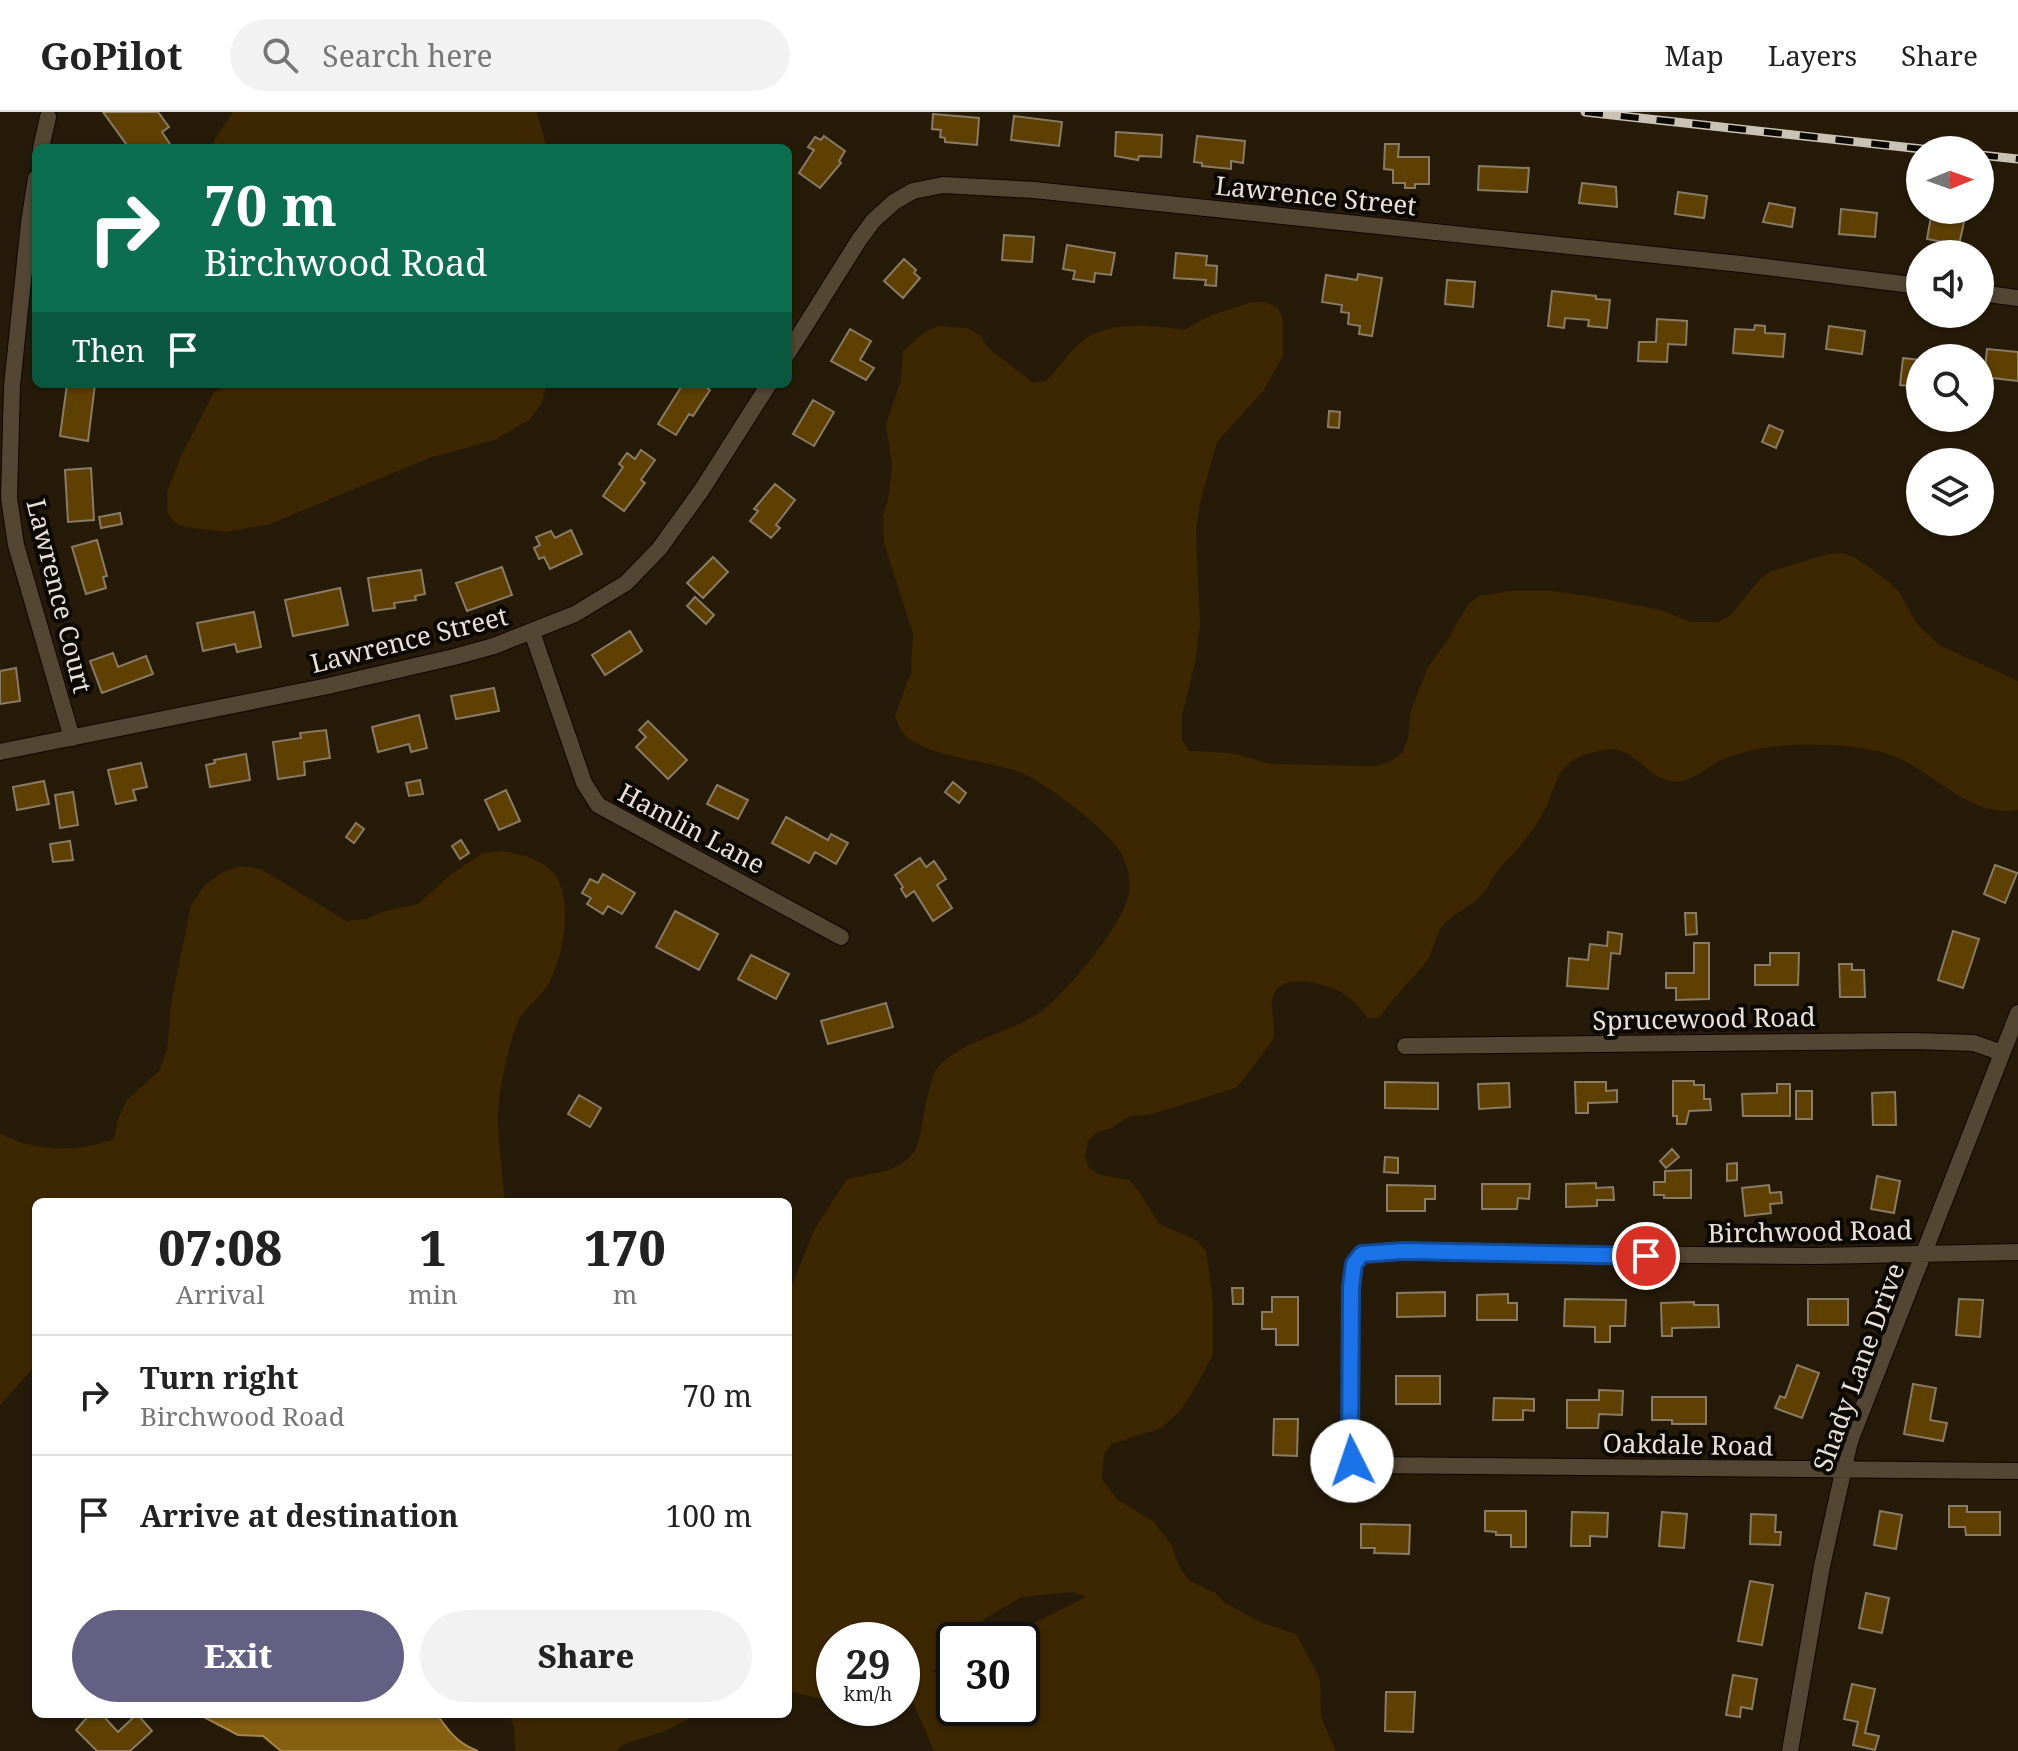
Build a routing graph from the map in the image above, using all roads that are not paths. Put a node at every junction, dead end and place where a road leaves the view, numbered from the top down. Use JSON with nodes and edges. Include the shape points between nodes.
{"nodes":[{"id":1,"x":48,"y":117,"type":"dead end"},
{"id":2,"x":42,"y":144,"type":"edge"},
{"id":3,"x":32,"y":204,"type":"edge"},
{"id":4,"x":1906,"y":284,"type":"edge"},
{"id":5,"x":1994,"y":295,"type":"edge"},
{"id":6,"x":2018,"y":298,"type":"edge"},
{"id":7,"x":792,"y":347,"type":"edge"},
{"id":8,"x":766,"y":388,"type":"edge"},
{"id":9,"x":532,"y":632,"type":"junction"},
{"id":10,"x":72,"y":738,"type":"junction"},
{"id":11,"x":0,"y":752,"type":"edge"},
{"id":12,"x":841,"y":937,"type":"dead end"},
{"id":13,"x":2018,"y":1013,"type":"edge"},
{"id":14,"x":1405,"y":1046,"type":"dead end"},
{"id":15,"x":2002,"y":1053,"type":"junction"},
{"id":16,"x":2018,"y":1252,"type":"edge"},
{"id":17,"x":1925,"y":1253,"type":"junction"},
{"id":18,"x":1357,"y":1464,"type":"joint"},
{"id":19,"x":1842,"y":1470,"type":"junction"},
{"id":20,"x":2018,"y":1471,"type":"edge"},
{"id":21,"x":1790,"y":1751,"type":"edge"}],
"edges":[{"from":1,"to":2,"type":"street"},
{"from":3,"to":10,"type":"street","name":"Lawrence Court","via":[[12,386],[9,498],[16,545]]},
{"from":4,"to":7,"type":"street","name":"Lawrence Street","via":[[1064,193],[943,185],[903,196],[873,221]]},
{"from":5,"to":6,"type":"street"},
{"from":8,"to":9,"type":"street","name":"Lawrence Street","via":[[701,491],[643,568],[588,607]]},
{"from":9,"to":10,"type":"street","name":"Lawrence Street","via":[[411,667]]},
{"from":9,"to":12,"type":"street","name":"Hamlin Lane","via":[[594,801]]},
{"from":10,"to":11,"type":"street","name":"Lawrence Street"},
{"from":13,"to":15,"type":"street","name":"Shady Lane Drive"},
{"from":14,"to":15,"type":"street","name":"Sprucewood Road","via":[[1914,1041],[1974,1043]]},
{"from":15,"to":17,"type":"street","name":"Shady Lane Drive"},
{"from":16,"to":17,"type":"street","name":"Birchwood Road"},
{"from":17,"to":18,"type":"street","name":"Birchwood Road","via":[[1362,1254],[1354,1264],[1351,1287],[1350,1450]]},
{"from":17,"to":19,"type":"street","name":"Shady Lane Drive"},
{"from":18,"to":19,"type":"street","name":"Oakdale Road"},
{"from":19,"to":20,"type":"street","name":"Oakdale Road"},
{"from":19,"to":21,"type":"street","name":"Shady Lane Drive"}]}
